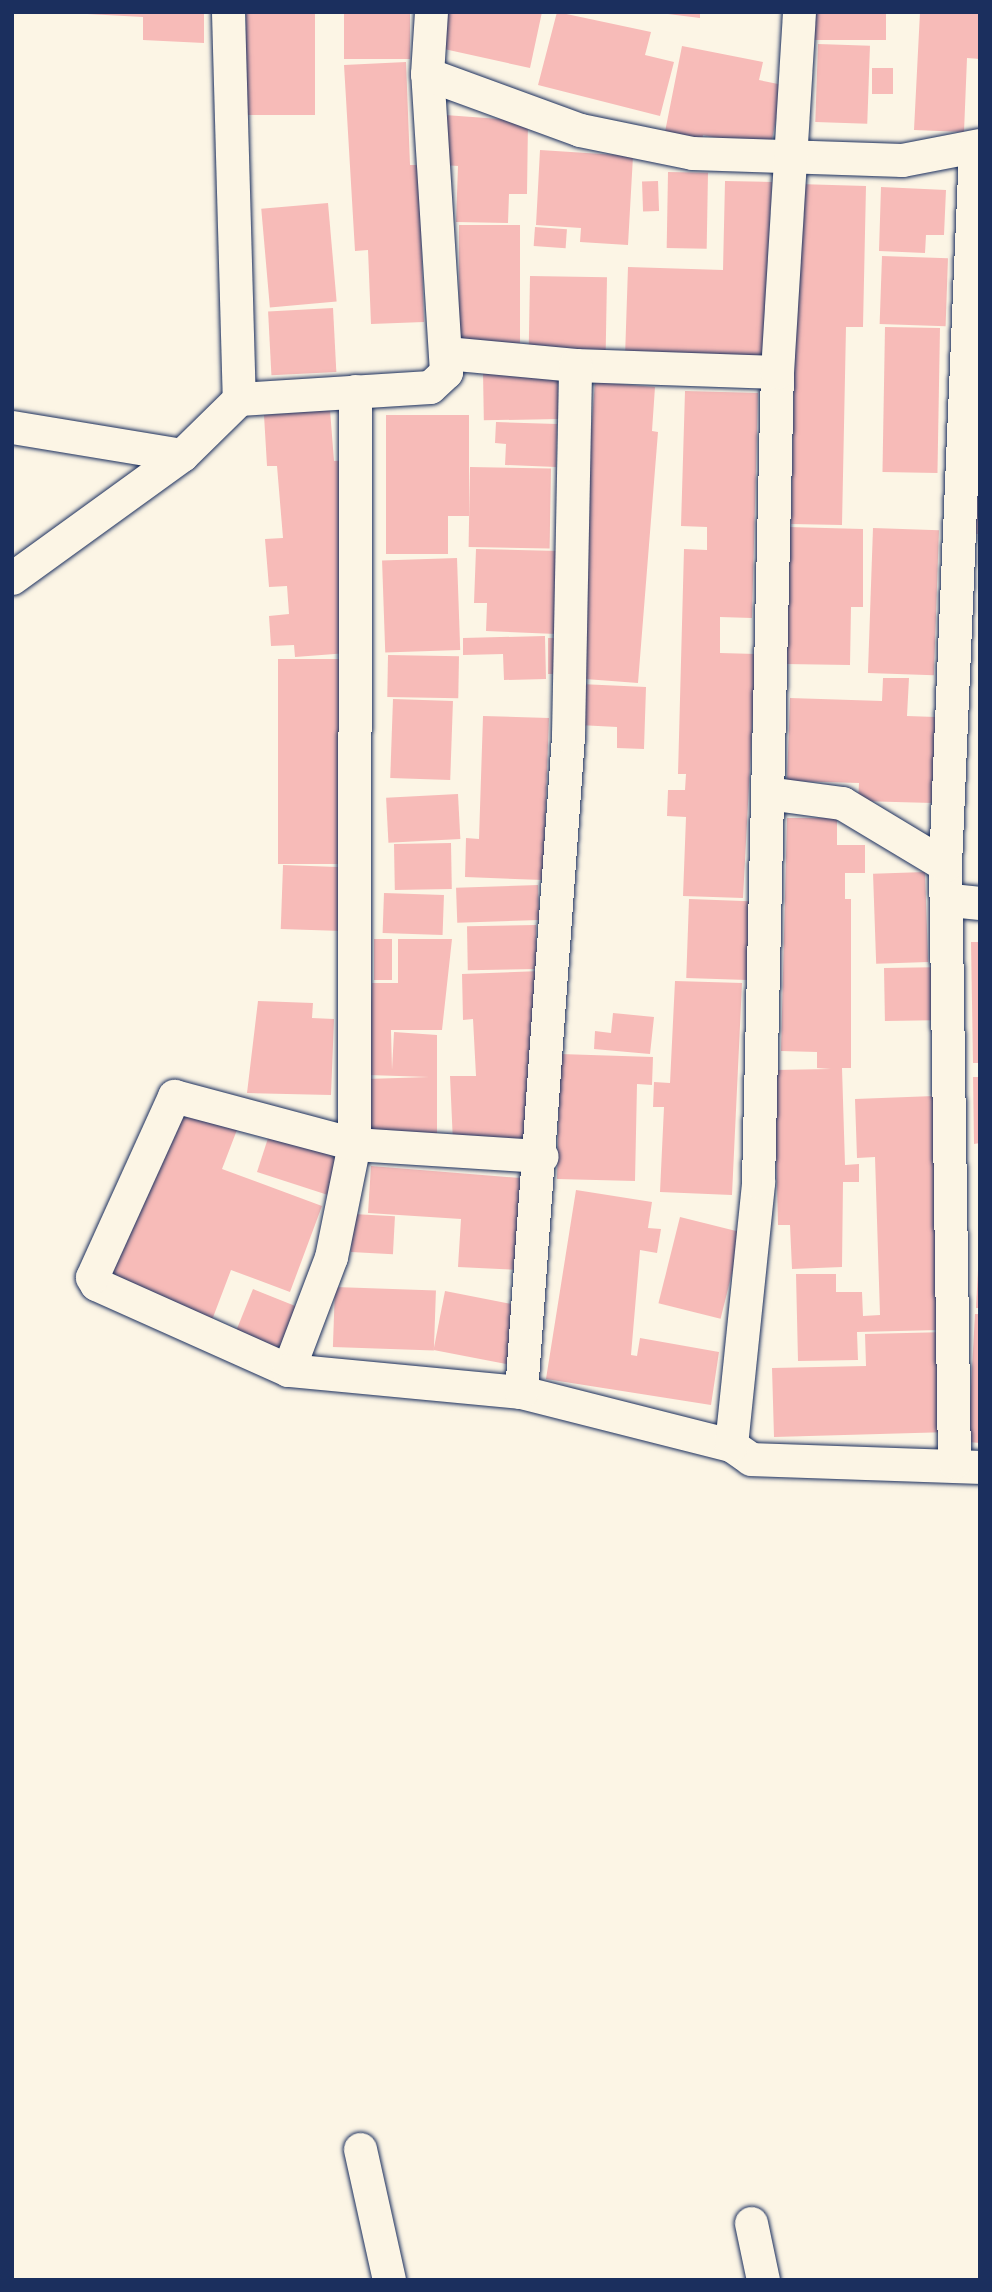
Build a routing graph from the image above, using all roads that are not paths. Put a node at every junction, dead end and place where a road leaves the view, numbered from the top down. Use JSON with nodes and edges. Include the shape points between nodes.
{"nodes":[{"id":1,"x":228,"y":12,"type":"edge"},
{"id":2,"x":431,"y":12,"type":"edge"},
{"id":3,"x":799,"y":12,"type":"edge"},
{"id":4,"x":427,"y":74,"type":"junction"},
{"id":5,"x":977,"y":147,"type":"edge"},
{"id":6,"x":790,"y":159,"type":"junction"},
{"id":7,"x":446,"y":353,"type":"junction"},
{"id":8,"x":575,"y":365,"type":"junction"},
{"id":9,"x":777,"y":372,"type":"junction"},
{"id":10,"x":355,"y":391,"type":"junction"},
{"id":11,"x":239,"y":399,"type":"junction"},
{"id":12,"x":12,"y":427,"type":"edge"},
{"id":13,"x":182,"y":455,"type":"junction"},
{"id":14,"x":12,"y":578,"type":"edge"},
{"id":15,"x":767,"y":793,"type":"junction"},
{"id":16,"x":945,"y":865,"type":"junction"},
{"id":17,"x":965,"y":901,"type":"edge"},
{"id":18,"x":354,"y":1144,"type":"junction"},
{"id":19,"x":542,"y":1156,"type":"junction"},
{"id":20,"x":288,"y":1370,"type":"junction"},
{"id":21,"x":521,"y":1392,"type":"junction"},
{"id":22,"x":731,"y":1445,"type":"junction"},
{"id":23,"x":967,"y":1464,"type":"edge"},
{"id":24,"x":360,"y":2149,"type":"dead end"},
{"id":25,"x":751,"y":2223,"type":"dead end"},
{"id":26,"x":389,"y":2280,"type":"edge"},
{"id":27,"x":763,"y":2280,"type":"edge"}],
"edges":[{"from":1,"to":11,"type":"street"},
{"from":2,"to":4,"type":"street"},
{"from":3,"to":6,"type":"street"},
{"from":4,"to":6,"type":"street","via":[[580,130],[692,153]]},
{"from":4,"to":7,"type":"street"},
{"from":5,"to":6,"type":"street","via":[[902,160]]},
{"from":5,"to":16,"type":"street"},
{"from":6,"to":9,"type":"street"},
{"from":7,"to":8,"type":"street"},
{"from":7,"to":10,"type":"street","via":[[446,372],[430,387]]},
{"from":8,"to":9,"type":"street"},
{"from":8,"to":19,"type":"street","via":[[568,736]]},
{"from":9,"to":15,"type":"street"},
{"from":10,"to":11,"type":"street"},
{"from":10,"to":18,"type":"street"},
{"from":11,"to":13,"type":"street"},
{"from":12,"to":13,"type":"street"},
{"from":13,"to":14,"type":"street"},
{"from":15,"to":16,"type":"street","via":[[842,803]]},
{"from":15,"to":22,"type":"street","via":[[758,1182]]},
{"from":16,"to":17,"type":"street"},
{"from":17,"to":23,"type":"street"},
{"from":18,"to":19,"type":"street"},
{"from":18,"to":20,"type":"street","via":[[331,1256]]},
{"from":18,"to":20,"type":"street","via":[[174,1096],[94,1267],[96,1284]]},
{"from":19,"to":21,"type":"street"},
{"from":20,"to":21,"type":"street"},
{"from":21,"to":22,"type":"street"},
{"from":22,"to":23,"type":"street","via":[[751,1459],[783,1463]]},
{"from":24,"to":26,"type":"street"},
{"from":25,"to":27,"type":"street"}]}
